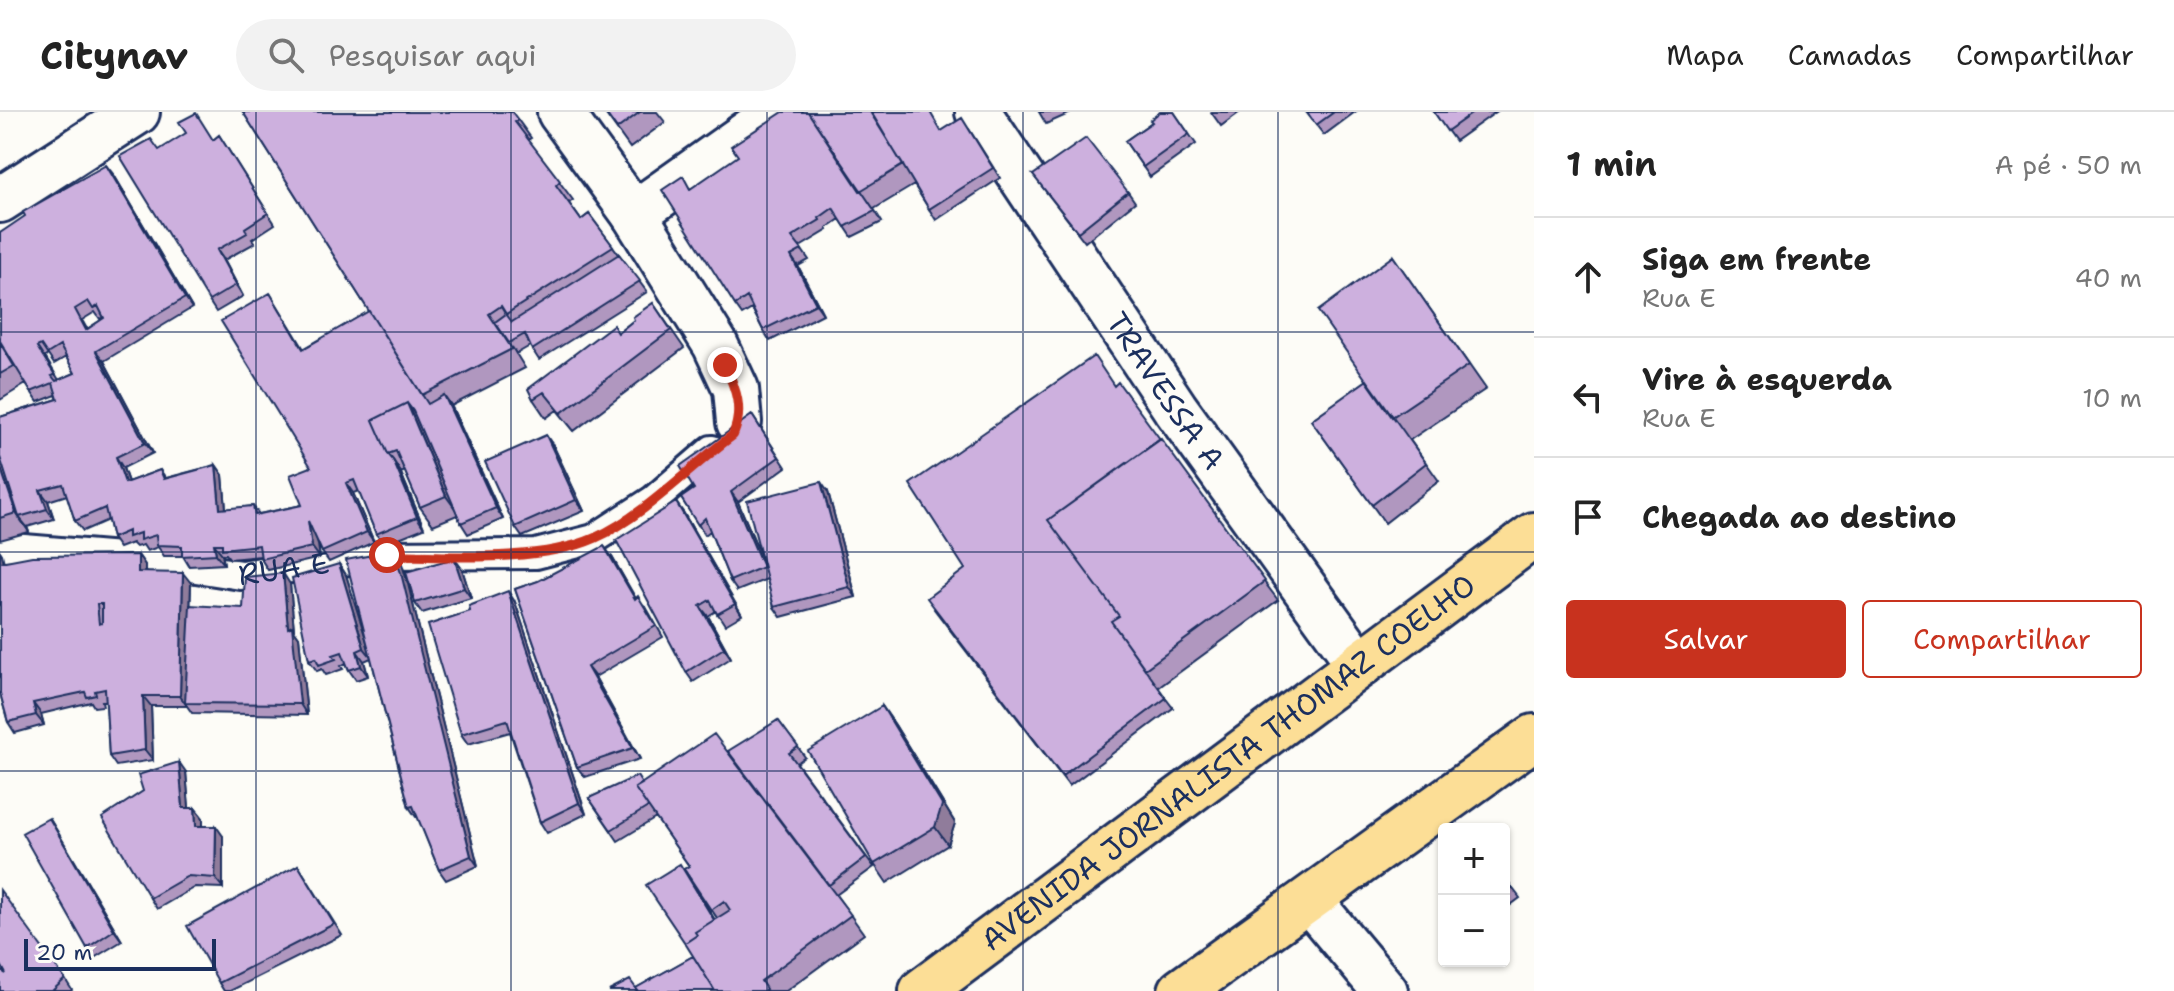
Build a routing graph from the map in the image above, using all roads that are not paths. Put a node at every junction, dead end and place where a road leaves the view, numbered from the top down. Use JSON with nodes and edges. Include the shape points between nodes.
{"nodes":[{"id":1,"x":137,"y":112,"type":"edge"},
{"id":2,"x":560,"y":112,"type":"edge"},
{"id":3,"x":778,"y":112,"type":"edge"},
{"id":4,"x":978,"y":112,"type":"edge"},
{"id":5,"x":0,"y":200,"type":"edge"},
{"id":6,"x":634,"y":214,"type":"junction"},
{"id":7,"x":739,"y":422,"type":"joint"},
{"id":8,"x":1534,"y":535,"type":"edge"},
{"id":9,"x":0,"y":547,"type":"edge"},
{"id":10,"x":1360,"y":665,"type":"junction"},
{"id":11,"x":1528,"y":751,"type":"edge"},
{"id":12,"x":1309,"y":900,"type":"junction"},
{"id":13,"x":922,"y":991,"type":"edge"},
{"id":14,"x":1181,"y":991,"type":"edge"},
{"id":15,"x":1385,"y":991,"type":"edge"}],
"edges":[{"from":1,"to":5,"type":"street"},
{"from":2,"to":6,"type":"street","name":"RUA E"},
{"from":3,"to":6,"type":"street"},
{"from":4,"to":10,"type":"street","name":"TRAVESSA A","via":[[1175,408]]},
{"from":6,"to":7,"type":"street","name":"RUA E","via":[[715,344],[736,389]]},
{"from":7,"to":9,"type":"lane","name":"RUA E","via":[[733,435],[654,500],[594,539],[536,554],[387,555],[241,575],[132,558]]},
{"from":8,"to":10,"type":"main road","name":"AVENIDA JORNALISTA THOMAZ COELHO"},
{"from":10,"to":13,"type":"main road","name":"AVENIDA JORNALISTA THOMAZ COELHO"},
{"from":11,"to":12,"type":"main road"},
{"from":12,"to":14,"type":"main road"},
{"from":12,"to":15,"type":"street"}]}
